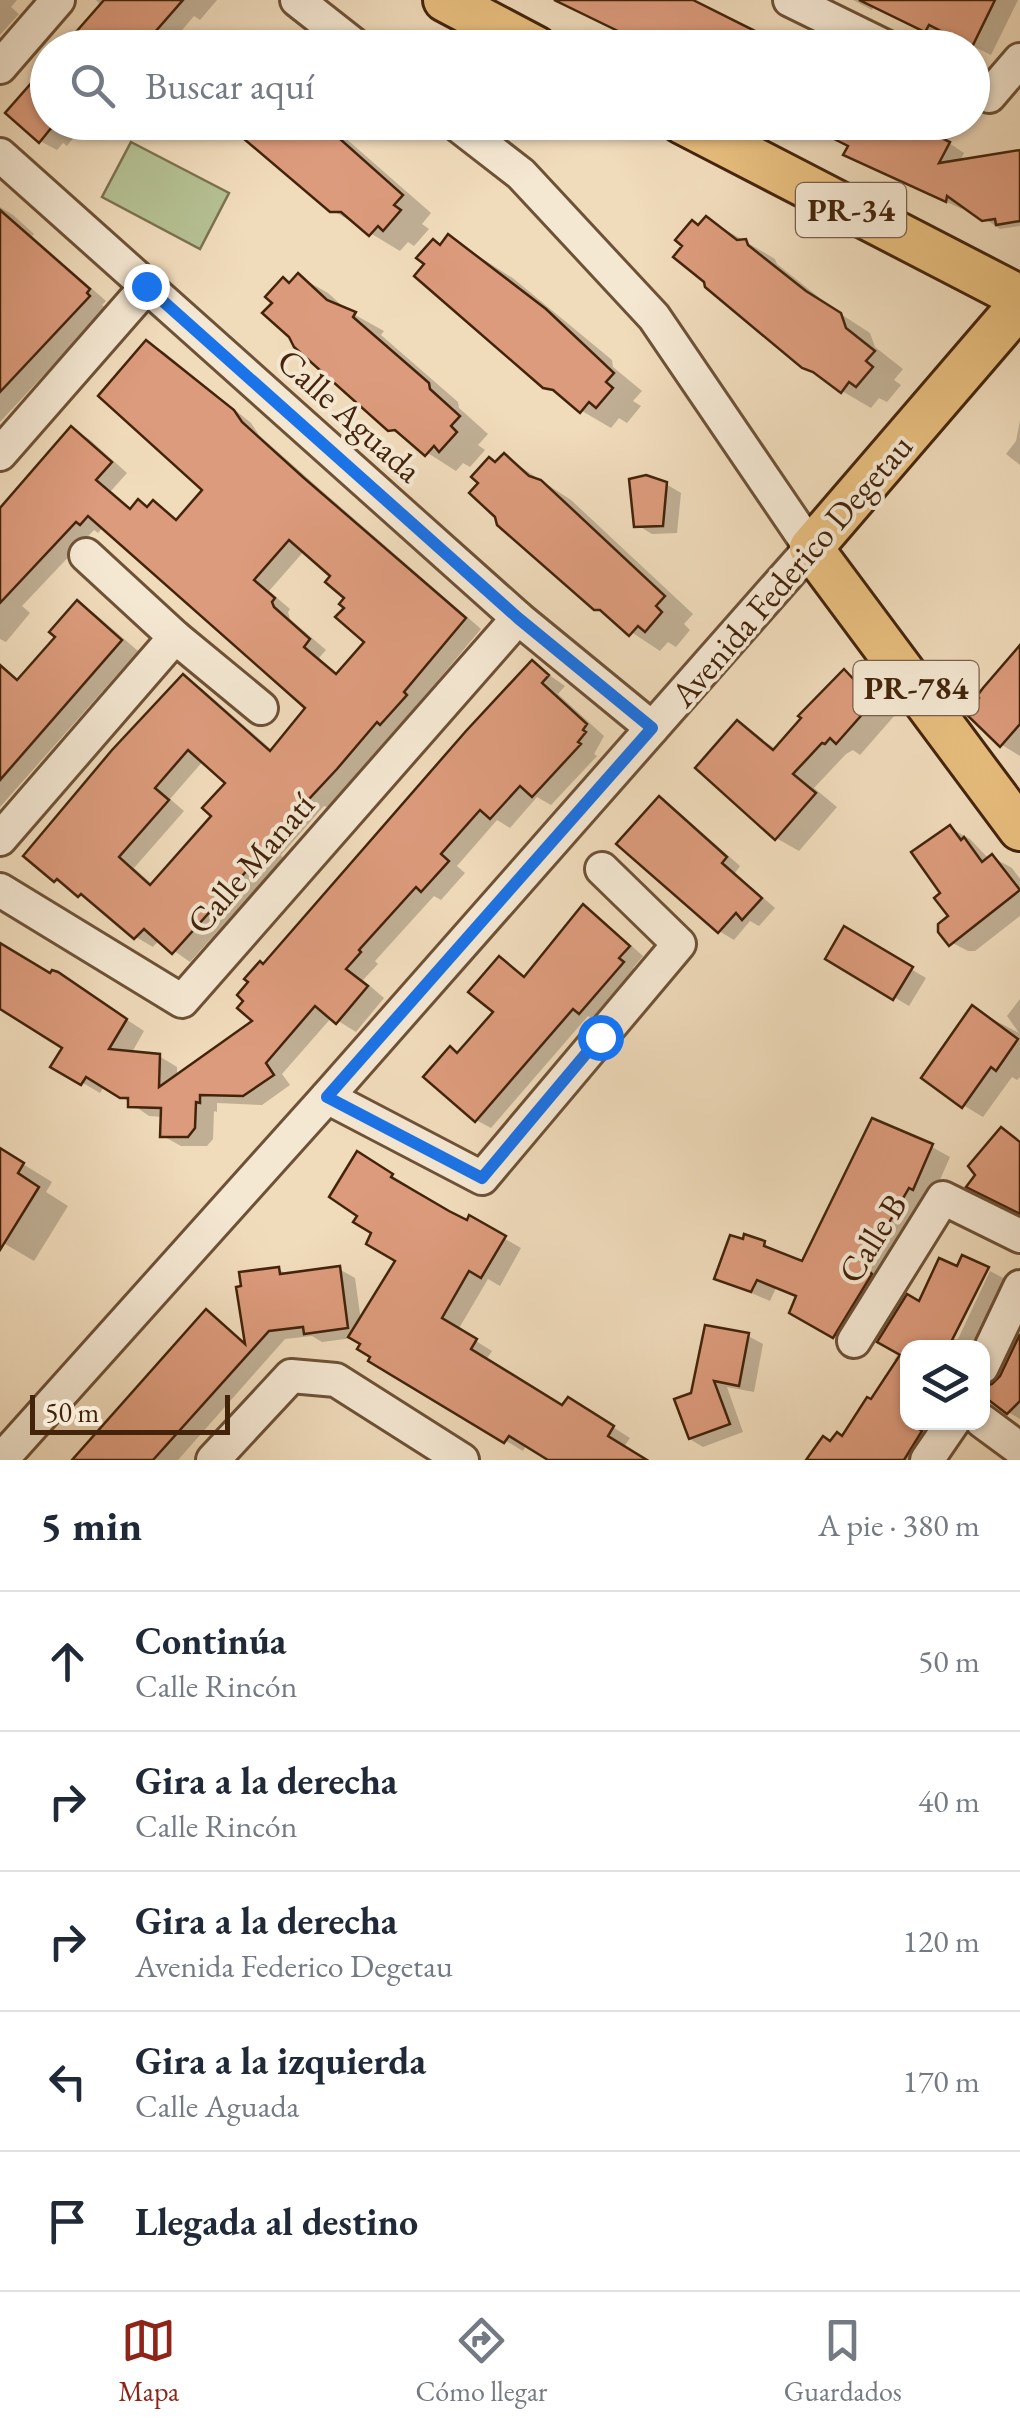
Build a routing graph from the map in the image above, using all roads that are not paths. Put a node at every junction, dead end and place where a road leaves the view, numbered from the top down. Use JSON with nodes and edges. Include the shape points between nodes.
{"nodes":[{"id":1,"x":58,"y":0,"type":"edge"},
{"id":2,"x":297,"y":0,"type":"edge"},
{"id":3,"x":444,"y":0,"type":"edge"},
{"id":4,"x":790,"y":0,"type":"edge"},
{"id":5,"x":32,"y":30,"type":"edge"},
{"id":6,"x":335,"y":30,"type":"edge"},
{"id":7,"x":502,"y":30,"type":"edge"},
{"id":8,"x":851,"y":30,"type":"edge"},
{"id":9,"x":30,"y":33,"type":"edge"},
{"id":10,"x":1020,"y":60,"type":"edge"},
{"id":11,"x":0,"y":68,"type":"edge"},
{"id":12,"x":990,"y":94,"type":"edge"},
{"id":13,"x":478,"y":140,"type":"edge"},
{"id":14,"x":717,"y":140,"type":"edge"},
{"id":15,"x":0,"y":155,"type":"edge"},
{"id":16,"x":146,"y":286,"type":"junction"},
{"id":17,"x":1020,"y":297,"type":"edge"},
{"id":18,"x":1020,"y":305,"type":"edge"},
{"id":19,"x":0,"y":454,"type":"edge"},
{"id":20,"x":811,"y":548,"type":"junction"},
{"id":21,"x":86,"y":555,"type":"dead end"},
{"id":22,"x":518,"y":618,"type":"junction"},
{"id":23,"x":175,"y":637,"type":"junction"},
{"id":24,"x":261,"y":708,"type":"dead end"},
{"id":25,"x":652,"y":728,"type":"junction"},
{"id":26,"x":1015,"y":808,"type":"edge"},
{"id":27,"x":0,"y":839,"type":"edge"},
{"id":28,"x":602,"y":870,"type":"dead end"},
{"id":29,"x":0,"y":890,"type":"edge"},
{"id":30,"x":327,"y":1097,"type":"junction"},
{"id":31,"x":1020,"y":1236,"type":"edge"},
{"id":32,"x":1020,"y":1287,"type":"edge"},
{"id":33,"x":854,"y":1341,"type":"dead end"},
{"id":34,"x":990,"y":1350,"type":"edge"},
{"id":35,"x":990,"y":1427,"type":"edge"},
{"id":36,"x":948,"y":1430,"type":"edge"},
{"id":37,"x":1020,"y":1449,"type":"edge"},
{"id":38,"x":1,"y":1460,"type":"edge"},
{"id":39,"x":213,"y":1460,"type":"edge"},
{"id":40,"x":462,"y":1460,"type":"edge"},
{"id":41,"x":927,"y":1460,"type":"edge"}],
"edges":[{"from":1,"to":5,"type":"street"},
{"from":2,"to":6,"type":"street"},
{"from":3,"to":7,"type":"main road"},
{"from":4,"to":8,"type":"street"},
{"from":9,"to":11,"type":"street"},
{"from":10,"to":12,"type":"street"},
{"from":13,"to":20,"type":"street","via":[[522,174],[654,318]]},
{"from":14,"to":17,"type":"main road","number":"PR-34"},
{"from":15,"to":16,"type":"street","name":"Calle Aguada"},
{"from":16,"to":19,"type":"street"},
{"from":16,"to":22,"type":"street","name":"Calle Aguada"},
{"from":18,"to":20,"type":"main road","name":"Avenida Federico Degetau"},
{"from":20,"to":25,"type":"street","name":"Avenida Federico Degetau"},
{"from":20,"to":26,"type":"main road","name":"PR-784","number":"PR-784"},
{"from":21,"to":23,"type":"street"},
{"from":22,"to":25,"type":"street","name":"Calle Aguada"},
{"from":22,"to":29,"type":"street","name":"Calle Manatí","via":[[182,1000]]},
{"from":23,"to":24,"type":"street"},
{"from":23,"to":27,"type":"street"},
{"from":25,"to":30,"type":"street","name":"Avenida Federico Degetau"},
{"from":28,"to":30,"type":"street","via":[[679,944],[482,1178]]},
{"from":30,"to":38,"type":"street","name":"Avenida Federico Degetau"},
{"from":31,"to":33,"type":"street","name":"Calle B","via":[[944,1198]]},
{"from":32,"to":34,"type":"street"},
{"from":35,"to":37,"type":"street"},
{"from":36,"to":41,"type":"street"},
{"from":39,"to":40,"type":"street","via":[[291,1376],[336,1380]]}]}
